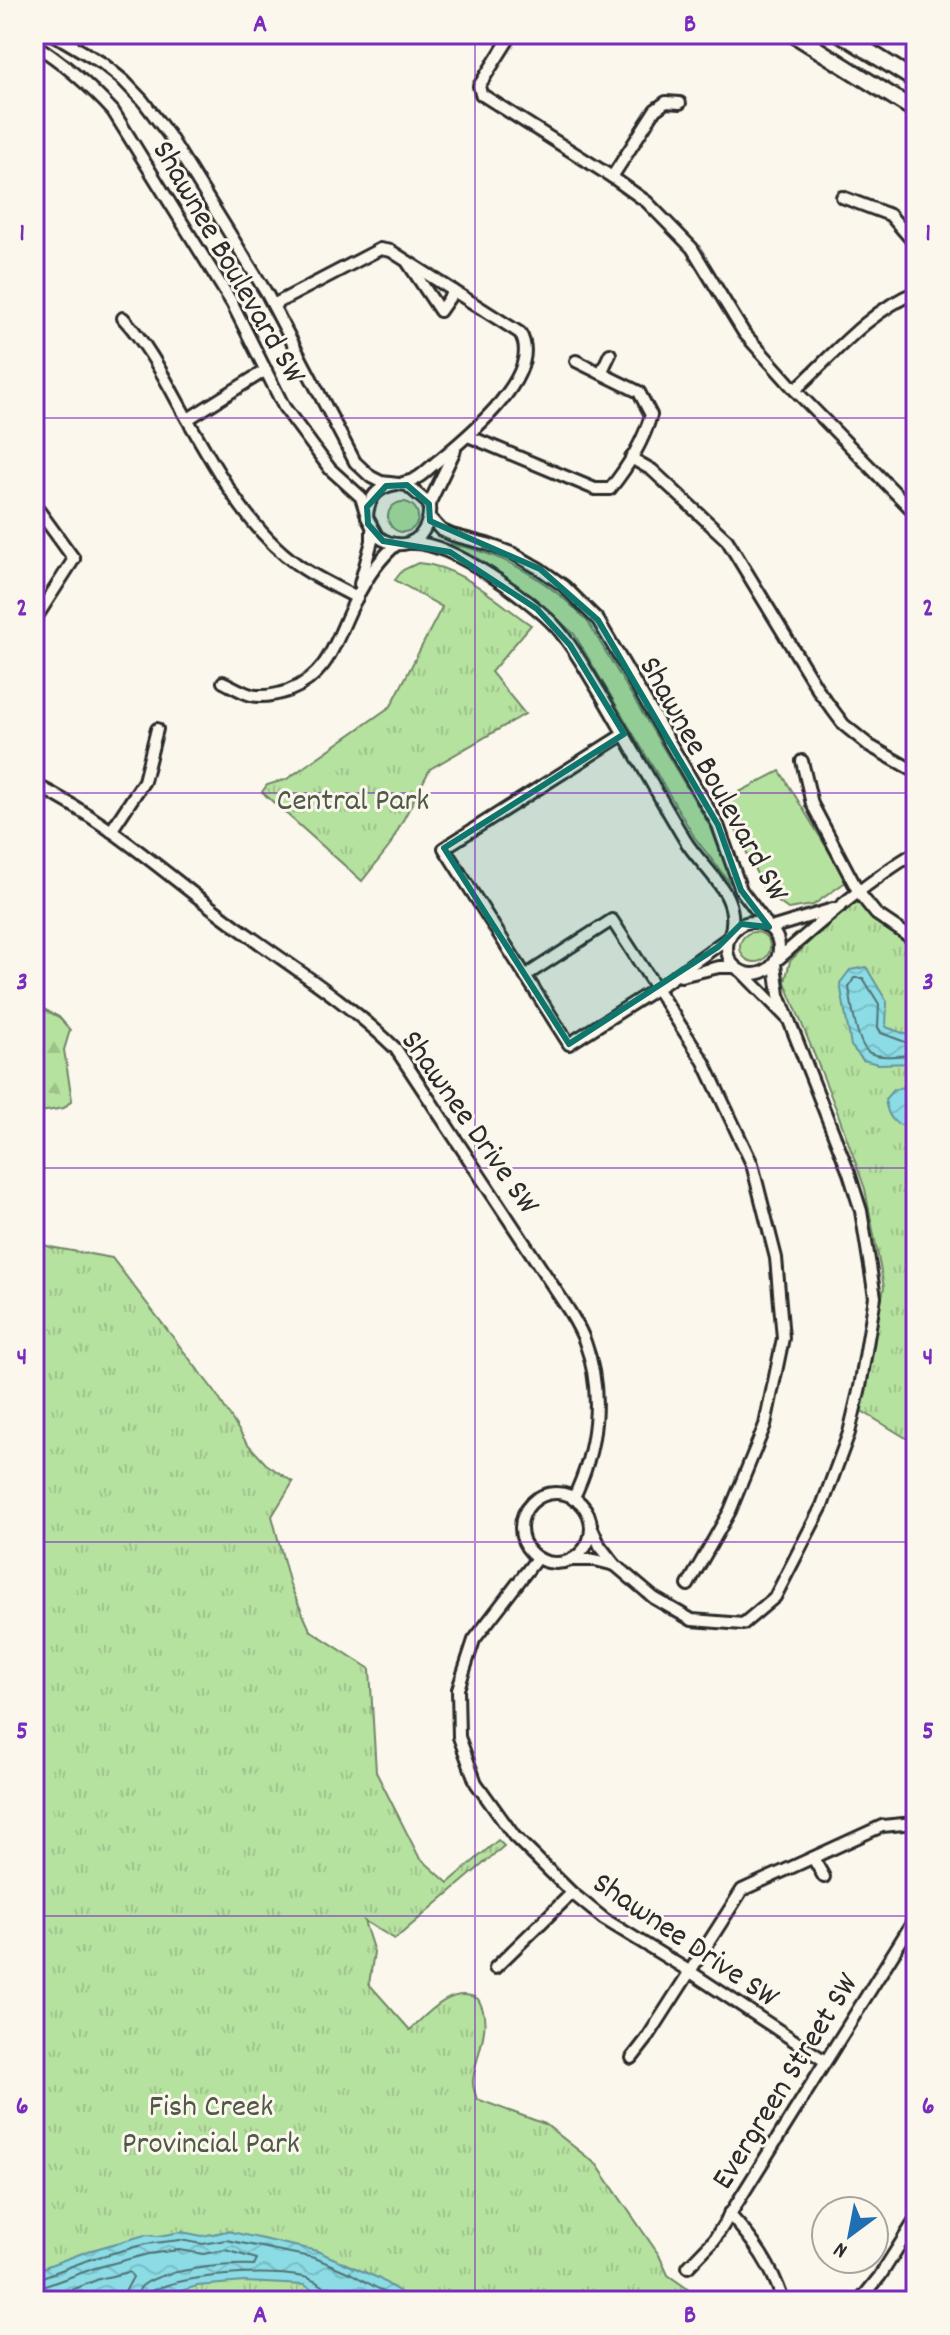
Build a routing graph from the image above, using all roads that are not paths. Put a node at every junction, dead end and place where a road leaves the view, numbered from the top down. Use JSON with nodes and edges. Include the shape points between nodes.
{"nodes":[{"id":1,"x":53,"y":34,"type":"edge"},
{"id":2,"x":512,"y":34,"type":"edge"},
{"id":3,"x":793,"y":34,"type":"edge"},
{"id":4,"x":841,"y":34,"type":"edge"},
{"id":5,"x":34,"y":44,"type":"edge"},
{"id":6,"x":916,"y":81,"type":"edge"},
{"id":7,"x":680,"y":103,"type":"dead end"},
{"id":8,"x":916,"y":111,"type":"edge"},
{"id":9,"x":612,"y":177,"type":"junction"},
{"id":10,"x":842,"y":197,"type":"dead end"},
{"id":11,"x":916,"y":245,"type":"edge"},
{"id":12,"x":406,"y":260,"type":"junction"},
{"id":13,"x":454,"y":291,"type":"junction"},
{"id":14,"x":916,"y":292,"type":"edge"},
{"id":15,"x":273,"y":305,"type":"junction"},
{"id":16,"x":123,"y":318,"type":"dead end"},
{"id":17,"x":610,"y":354,"type":"dead end"},
{"id":18,"x":576,"y":361,"type":"dead end"},
{"id":19,"x":266,"y":370,"type":"junction"},
{"id":20,"x":601,"y":373,"type":"junction"},
{"id":21,"x":795,"y":390,"type":"junction"},
{"id":22,"x":188,"y":419,"type":"junction"},
{"id":23,"x":468,"y":436,"type":"junction"},
{"id":24,"x":458,"y":445,"type":"junction"},
{"id":25,"x":631,"y":458,"type":"junction"},
{"id":26,"x":397,"y":484,"type":"junction"},
{"id":27,"x":34,"y":504,"type":"edge"},
{"id":28,"x":429,"y":504,"type":"junction"},
{"id":29,"x":914,"y":507,"type":"edge"},
{"id":30,"x":367,"y":517,"type":"junction"},
{"id":31,"x":430,"y":518,"type":"junction"},
{"id":32,"x":372,"y":531,"type":"junction"},
{"id":33,"x":400,"y":544,"type":"junction"},
{"id":34,"x":357,"y":598,"type":"junction"},
{"id":35,"x":34,"y":621,"type":"edge"},
{"id":36,"x":223,"y":682,"type":"dead end"},
{"id":37,"x":157,"y":729,"type":"dead end"},
{"id":38,"x":624,"y":734,"type":"junction"},
{"id":39,"x":802,"y":761,"type":"dead end"},
{"id":40,"x":916,"y":772,"type":"edge"},
{"id":41,"x":34,"y":784,"type":"edge"},
{"id":42,"x":111,"y":831,"type":"junction"},
{"id":43,"x":916,"y":852,"type":"edge"},
{"id":44,"x":859,"y":893,"type":"junction"},
{"id":45,"x":838,"y":907,"type":"junction"},
{"id":46,"x":770,"y":928,"type":"junction"},
{"id":47,"x":729,"y":936,"type":"junction"},
{"id":48,"x":916,"y":941,"type":"edge"},
{"id":49,"x":776,"y":962,"type":"junction"},
{"id":50,"x":737,"y":969,"type":"junction"},
{"id":51,"x":525,"y":976,"type":"junction"},
{"id":52,"x":668,"y":981,"type":"junction"},
{"id":53,"x":657,"y":987,"type":"junction"},
{"id":54,"x":790,"y":1021,"type":"junction"},
{"id":55,"x":573,"y":1499,"type":"junction"},
{"id":56,"x":591,"y":1526,"type":"junction"},
{"id":57,"x":537,"y":1558,"type":"junction"},
{"id":58,"x":570,"y":1560,"type":"junction"},
{"id":59,"x":615,"y":1565,"type":"junction"},
{"id":60,"x":688,"y":1585,"type":"dead end"},
{"id":61,"x":914,"y":1823,"type":"edge"},
{"id":62,"x":813,"y":1858,"type":"junction"},
{"id":63,"x":824,"y":1877,"type":"dead end"},
{"id":64,"x":572,"y":1893,"type":"junction"},
{"id":65,"x":916,"y":1917,"type":"edge"},
{"id":66,"x":495,"y":1968,"type":"dead end"},
{"id":67,"x":689,"y":1971,"type":"junction"},
{"id":68,"x":632,"y":2058,"type":"dead end"},
{"id":69,"x":825,"y":2061,"type":"junction"},
{"id":70,"x":729,"y":2214,"type":"junction"},
{"id":71,"x":916,"y":2219,"type":"edge"},
{"id":72,"x":688,"y":2267,"type":"dead end"},
{"id":73,"x":783,"y":2301,"type":"edge"},
{"id":74,"x":860,"y":2301,"type":"edge"}],
"edges":[{"from":1,"to":15,"type":"street","name":"Shawnee Boulevard SW","via":[[102,63],[143,101]]},
{"from":2,"to":9,"type":"street","via":[[479,86],[481,94]]},
{"from":3,"to":8,"type":"main road"},
{"from":4,"to":6,"type":"main road"},
{"from":5,"to":19,"type":"street","name":"Shawnee Boulevard SW","via":[[61,61],[113,111],[232,303]]},
{"from":7,"to":9,"type":"street","via":[[666,102],[655,110]]},
{"from":9,"to":21,"type":"street","via":[[647,202],[692,248],[744,333]]},
{"from":10,"to":11,"type":"street","via":[[890,215]]},
{"from":12,"to":13,"type":"street"},
{"from":12,"to":13,"type":"street","via":[[440,311]]},
{"from":12,"to":15,"type":"street","via":[[380,249]]},
{"from":13,"to":23,"type":"street","via":[[524,340],[523,364],[514,383]]},
{"from":14,"to":21,"type":"street","via":[[873,317]]},
{"from":15,"to":26,"type":"street","name":"Shawnee Boulevard SW","via":[[355,462],[371,477]]},
{"from":16,"to":22,"type":"street","via":[[150,352]]},
{"from":17,"to":20,"type":"street"},
{"from":18,"to":20,"type":"street"},
{"from":19,"to":22,"type":"street"},
{"from":19,"to":30,"type":"street","name":"Shawnee Boulevard SW","via":[[307,441],[361,497]]},
{"from":20,"to":25,"type":"street","via":[[639,392],[651,415]]},
{"from":21,"to":29,"type":"street"},
{"from":22,"to":34,"type":"street","via":[[237,500],[278,549]]},
{"from":23,"to":24,"type":"street"},
{"from":23,"to":25,"type":"street","via":[[595,489],[610,489]]},
{"from":24,"to":26,"type":"street","via":[[416,481]]},
{"from":24,"to":28,"type":"street"},
{"from":25,"to":40,"type":"street","via":[[652,470],[727,540],[844,725]]},
{"from":26,"to":28,"type":"street","via":[[415,490]]},
{"from":26,"to":30,"type":"street","via":[[378,491]]},
{"from":27,"to":35,"type":"street","via":[[74,559]]},
{"from":28,"to":31,"type":"street"},
{"from":30,"to":32,"type":"street"},
{"from":31,"to":33,"type":"street","via":[[420,537]]},
{"from":31,"to":46,"type":"street","name":"Shawnee Boulevard SW","via":[[441,530],[514,554],[540,569],[598,620],[718,825],[741,890]]},
{"from":32,"to":33,"type":"street","via":[[383,541]]},
{"from":32,"to":34,"type":"street"},
{"from":33,"to":34,"type":"street","via":[[385,555]]},
{"from":33,"to":38,"type":"street","name":"Shawnee Boulevard SW","via":[[419,542],[450,552],[537,609],[570,645]]},
{"from":34,"to":36,"type":"street","via":[[331,653],[311,680],[263,697]]},
{"from":37,"to":42,"type":"street","via":[[144,781]]},
{"from":38,"to":47,"type":"street","name":"Shawnee Boulevard SW","via":[[686,842],[728,899],[733,915]]},
{"from":38,"to":51,"type":"street","via":[[444,848]]},
{"from":39,"to":44,"type":"street","via":[[812,804]]},
{"from":41,"to":42,"type":"street","name":"Shawnee Drive SW","via":[[73,803]]},
{"from":42,"to":55,"type":"street","name":"Shawnee Drive SW","via":[[363,1017],[396,1049],[585,1341],[597,1391],[587,1469]]},
{"from":43,"to":44,"type":"street"},
{"from":44,"to":45,"type":"street"},
{"from":44,"to":48,"type":"street","via":[[876,914]]},
{"from":45,"to":46,"type":"street"},
{"from":45,"to":49,"type":"street"},
{"from":46,"to":47,"type":"street","via":[[748,922]]},
{"from":46,"to":49,"type":"street","via":[[778,940]]},
{"from":47,"to":50,"type":"street","via":[[727,953]]},
{"from":47,"to":52,"type":"street"},
{"from":49,"to":50,"type":"street","via":[[759,974]]},
{"from":49,"to":54,"type":"street","via":[[779,995]]},
{"from":50,"to":52,"type":"street","via":[[693,972]]},
{"from":50,"to":54,"type":"street"},
{"from":51,"to":53,"type":"street","via":[[612,920]]},
{"from":51,"to":53,"type":"street","via":[[569,1044]]},
{"from":52,"to":53,"type":"street"},
{"from":53,"to":60,"type":"street","via":[[704,1062],[752,1164],[776,1258],[783,1338],[765,1425],[730,1511]]},
{"from":54,"to":59,"type":"street","via":[[857,1198],[875,1297],[849,1433],[822,1506],[775,1597],[743,1624],[692,1620],[654,1598]]},
{"from":55,"to":56,"type":"street","via":[[586,1511]]},
{"from":55,"to":57,"type":"street","via":[[546,1494],[527,1506],[522,1539]]},
{"from":56,"to":58,"type":"street","via":[[587,1545]]},
{"from":56,"to":59,"type":"street"},
{"from":57,"to":58,"type":"street","via":[[558,1564]]},
{"from":57,"to":64,"type":"street","name":"Shawnee Drive SW","via":[[474,1640],[458,1689],[459,1737],[476,1783],[506,1825]]},
{"from":58,"to":59,"type":"street"},
{"from":61,"to":62,"type":"street","via":[[882,1826]]},
{"from":62,"to":63,"type":"street"},
{"from":62,"to":67,"type":"street","via":[[742,1890]]},
{"from":64,"to":66,"type":"street"},
{"from":64,"to":67,"type":"street","name":"Shawnee Drive SW"},
{"from":65,"to":69,"type":"street","name":"Evergreen Street SW"},
{"from":67,"to":68,"type":"street"},
{"from":67,"to":69,"type":"street","name":"Shawnee Drive SW"},
{"from":69,"to":70,"type":"street","name":"Evergreen Street SW"},
{"from":70,"to":72,"type":"street","name":"Evergreen Street SW","via":[[706,2251]]},
{"from":70,"to":73,"type":"street","via":[[763,2255]]},
{"from":71,"to":74,"type":"street"}]}
